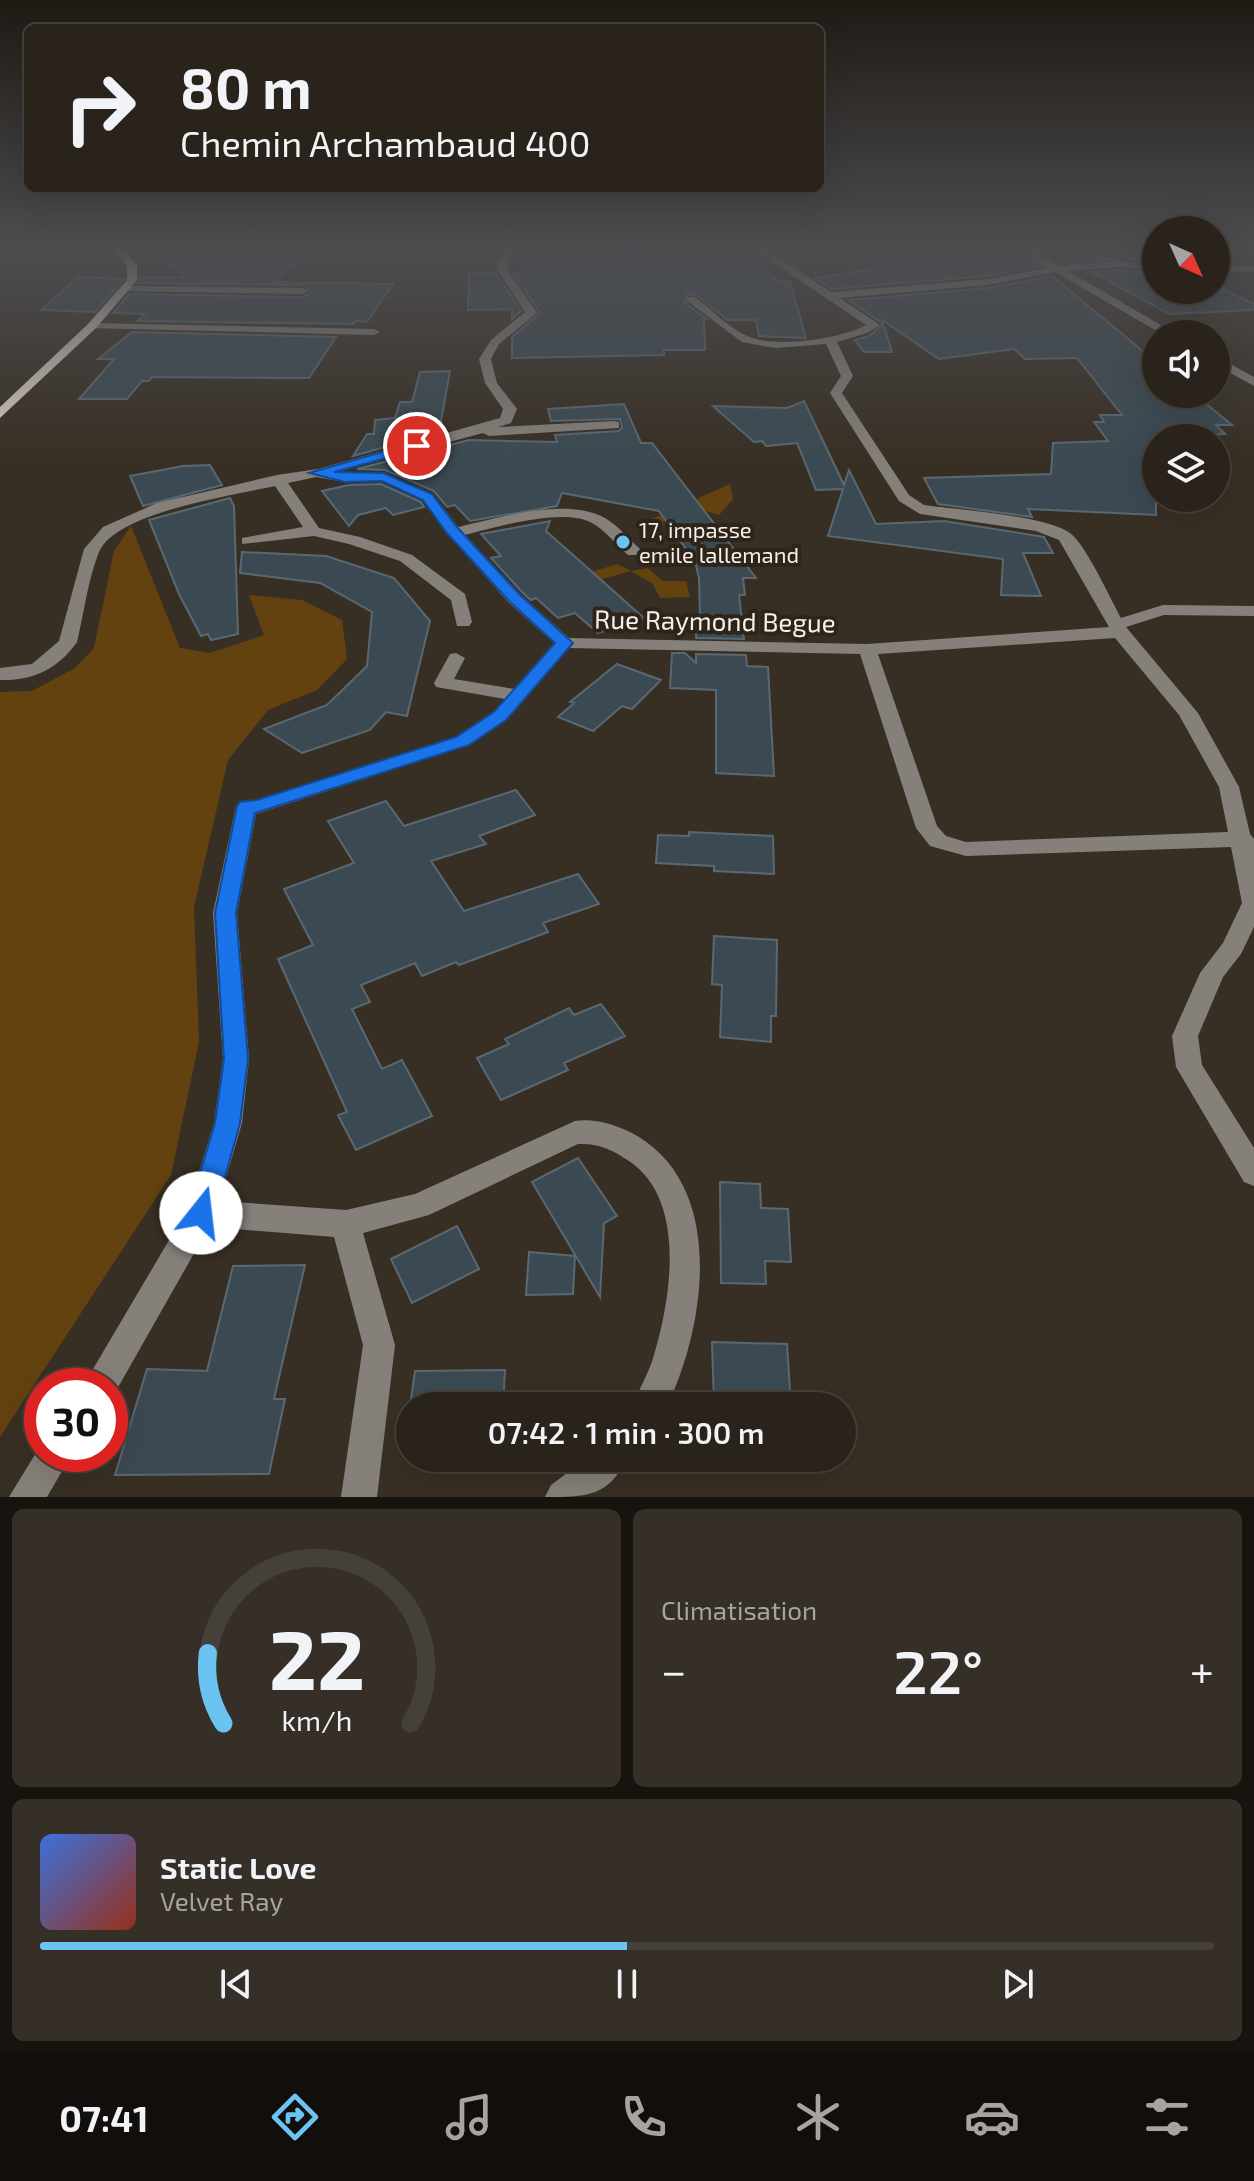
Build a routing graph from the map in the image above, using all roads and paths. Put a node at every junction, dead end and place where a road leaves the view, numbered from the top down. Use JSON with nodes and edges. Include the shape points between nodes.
{"nodes":[{"id":1,"x":97,"y":321,"type":"edge"},
{"id":2,"x":521,"y":321,"type":"edge"},
{"id":3,"x":719,"y":321,"type":"edge"},
{"id":4,"x":868,"y":321,"type":"edge"},
{"id":5,"x":92,"y":326,"type":"junction"},
{"id":6,"x":374,"y":332,"type":"dead end"},
{"id":7,"x":830,"y":340,"type":"junction"},
{"id":8,"x":1230,"y":368,"type":"edge"},
{"id":9,"x":1254,"y":382,"type":"edge"},
{"id":10,"x":0,"y":414,"type":"edge"},
{"id":11,"x":614,"y":425,"type":"dead end"},
{"id":12,"x":469,"y":433,"type":"junction"},
{"id":13,"x":316,"y":473,"type":"junction"},
{"id":14,"x":277,"y":479,"type":"junction"},
{"id":15,"x":314,"y":531,"type":"junction"},
{"id":16,"x":455,"y":533,"type":"junction"},
{"id":17,"x":248,"y":541,"type":"dead end"},
{"id":18,"x":634,"y":552,"type":"dead end"},
{"id":19,"x":1254,"y":611,"type":"edge"},
{"id":20,"x":463,"y":622,"type":"dead end"},
{"id":21,"x":1118,"y":629,"type":"junction"},
{"id":22,"x":564,"y":643,"type":"junction"},
{"id":23,"x":867,"y":649,"type":"junction"},
{"id":24,"x":456,"y":658,"type":"dead end"},
{"id":25,"x":0,"y":674,"type":"edge"},
{"id":26,"x":517,"y":695,"type":"junction"},
{"id":27,"x":1243,"y":839,"type":"junction"},
{"id":28,"x":1254,"y":903,"type":"edge"},
{"id":29,"x":1254,"y":1173,"type":"edge"},
{"id":30,"x":201,"y":1213,"type":"junction"},
{"id":31,"x":346,"y":1224,"type":"junction"},
{"id":32,"x":111,"y":1368,"type":"edge"},
{"id":33,"x":658,"y":1392,"type":"edge"},
{"id":34,"x":43,"y":1472,"type":"edge"},
{"id":35,"x":598,"y":1472,"type":"edge"},
{"id":36,"x":27,"y":1497,"type":"edge"},
{"id":37,"x":359,"y":1497,"type":"edge"},
{"id":38,"x":563,"y":1497,"type":"edge"}],
"edges":[{"from":1,"to":5,"type":"main road"},
{"from":2,"to":12,"type":"street","via":[[485,353],[492,384],[510,409],[506,420]]},
{"from":3,"to":7,"type":"street","via":[[744,340]]},
{"from":4,"to":7,"type":"street","via":[[874,325],[865,331]]},
{"from":5,"to":6,"type":"street"},
{"from":5,"to":10,"type":"main road"},
{"from":7,"to":21,"type":"street","via":[[847,376],[836,393],[904,498],[920,509],[1039,527],[1065,537]]},
{"from":8,"to":9,"type":"street"},
{"from":11,"to":12,"type":"street"},
{"from":12,"to":13,"type":"street"},
{"from":13,"to":14,"type":"street","name":"Rue Raymond Begue"},
{"from":13,"to":16,"type":"street","name":"Rue Raymond Begue","via":[[384,477],[428,497]]},
{"from":14,"to":15,"type":"street"},
{"from":14,"to":25,"type":"street","name":"Rue Raymond Begue","via":[[162,506],[108,530],[92,549],[68,642],[60,654],[30,672]]},
{"from":15,"to":17,"type":"street"},
{"from":15,"to":20,"type":"street","via":[[406,558],[459,598]]},
{"from":16,"to":18,"type":"street","via":[[517,517],[578,516],[594,518]]},
{"from":16,"to":22,"type":"street","name":"Rue Raymond Begue"},
{"from":19,"to":21,"type":"street","name":"Rue Raymond Begue","via":[[1163,610]]},
{"from":21,"to":23,"type":"street","name":"Rue Raymond Begue"},
{"from":21,"to":27,"type":"street","via":[[1188,713],[1229,787]]},
{"from":22,"to":23,"type":"street","name":"Rue Raymond Begue"},
{"from":22,"to":26,"type":"street"},
{"from":23,"to":27,"type":"street","via":[[927,828],[938,841],[966,849]]},
{"from":24,"to":26,"type":"street","via":[[443,683]]},
{"from":26,"to":30,"type":"street","via":[[500,716],[462,741],[258,807],[247,806],[225,913],[236,1059],[228,1123]]},
{"from":27,"to":28,"type":"street"},
{"from":28,"to":29,"type":"street","via":[[1232,948],[1212,973],[1185,1036],[1189,1067]]},
{"from":30,"to":31,"type":"street"},
{"from":30,"to":32,"type":"street"},
{"from":31,"to":33,"type":"street","via":[[419,1206],[575,1133],[621,1140],[664,1176],[681,1227],[676,1339]]},
{"from":31,"to":37,"type":"street","via":[[379,1345]]},
{"from":34,"to":36,"type":"street"},
{"from":35,"to":38,"type":"street"}]}
